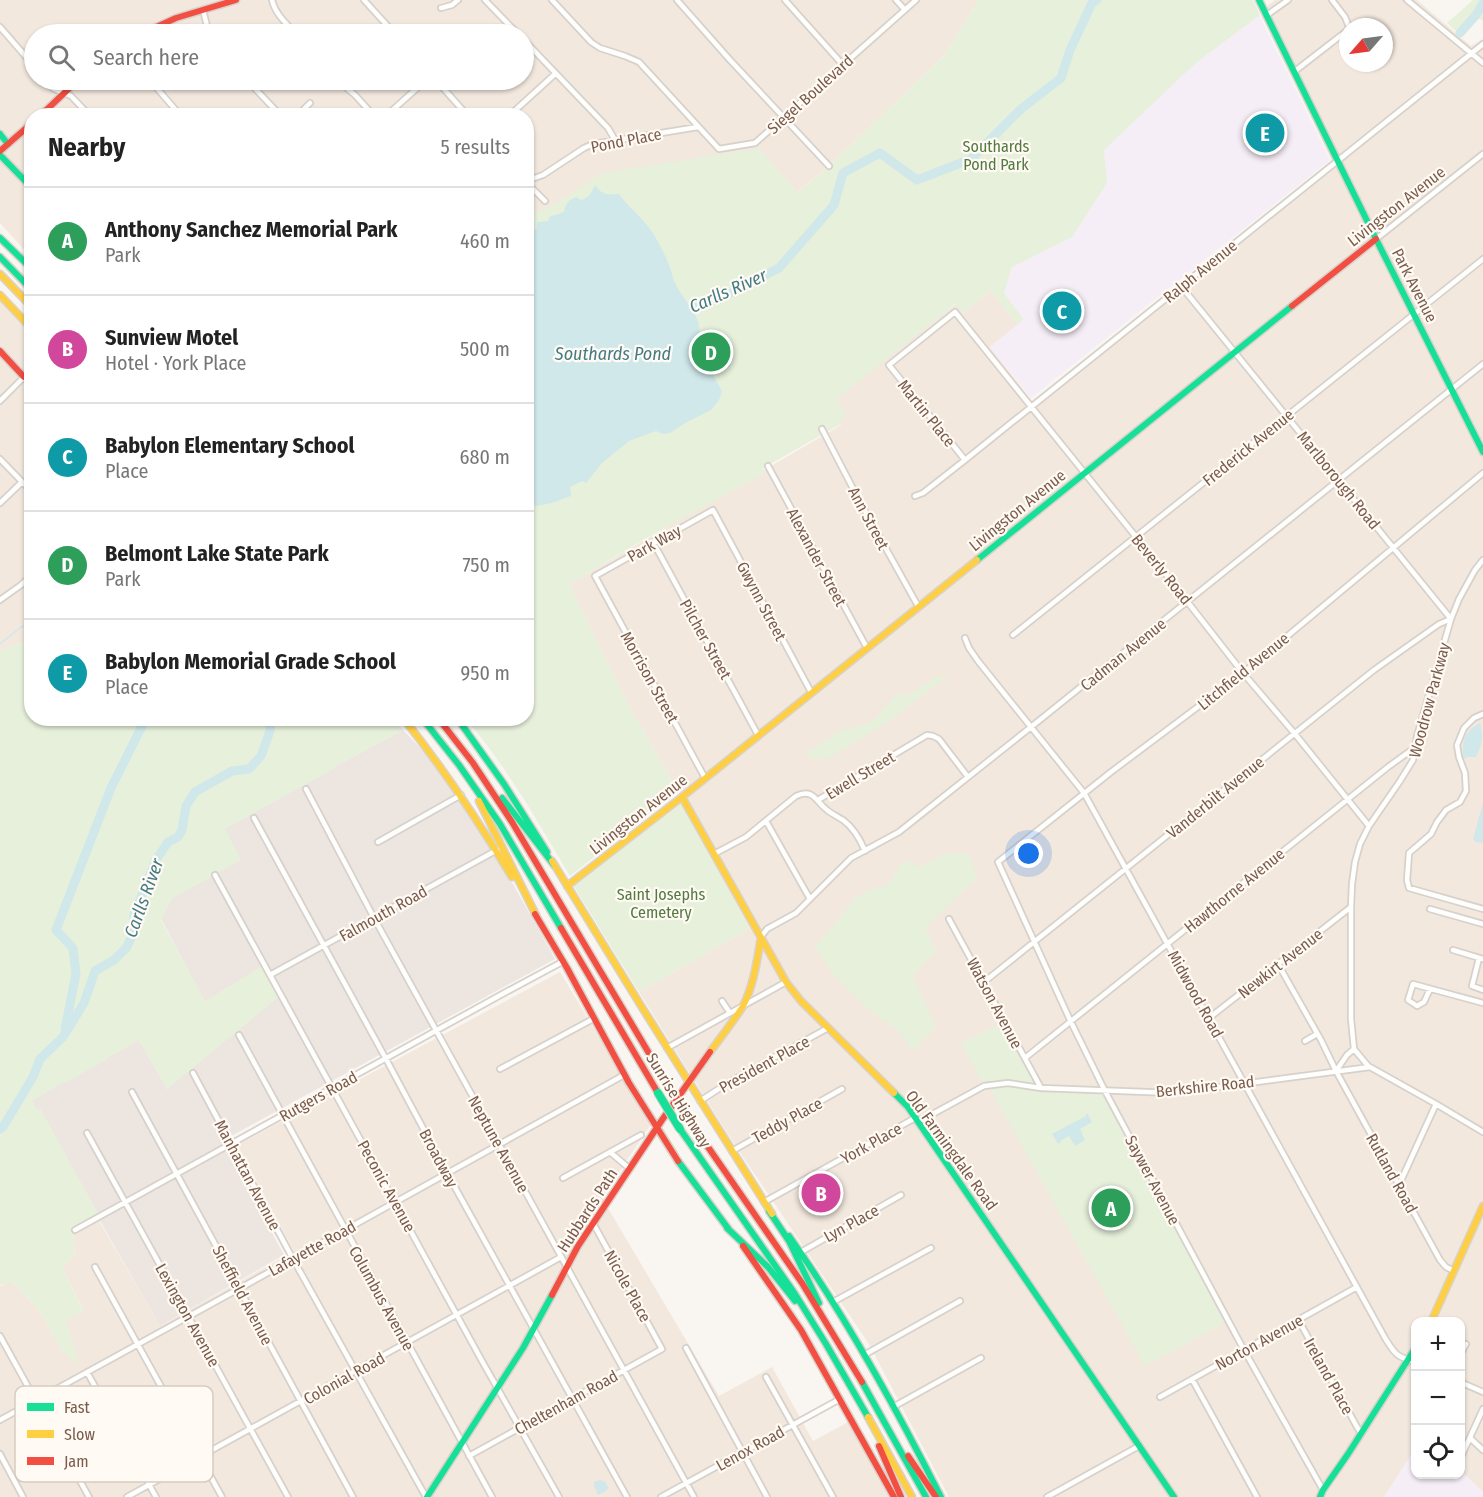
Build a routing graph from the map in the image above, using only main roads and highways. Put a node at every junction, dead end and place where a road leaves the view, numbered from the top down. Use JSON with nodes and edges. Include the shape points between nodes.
{"nodes":[{"id":1,"x":236,"y":0,"type":"edge"},
{"id":2,"x":1259,"y":0,"type":"edge"},
{"id":3,"x":163,"y":24,"type":"edge"},
{"id":4,"x":67,"y":90,"type":"edge"},
{"id":5,"x":48,"y":108,"type":"edge"},
{"id":6,"x":24,"y":130,"type":"edge"},
{"id":7,"x":0,"y":134,"type":"edge"},
{"id":8,"x":8,"y":144,"type":"junction"},
{"id":9,"x":0,"y":153,"type":"edge"},
{"id":10,"x":24,"y":179,"type":"edge"},
{"id":11,"x":0,"y":238,"type":"edge"},
{"id":12,"x":1376,"y":238,"type":"junction"},
{"id":13,"x":0,"y":257,"type":"edge"},
{"id":14,"x":24,"y":261,"type":"edge"},
{"id":15,"x":0,"y":274,"type":"edge"},
{"id":16,"x":24,"y":282,"type":"edge"},
{"id":17,"x":0,"y":295,"type":"edge"},
{"id":18,"x":24,"y":299,"type":"edge"},
{"id":19,"x":24,"y":320,"type":"edge"},
{"id":20,"x":0,"y":351,"type":"edge"},
{"id":21,"x":24,"y":377,"type":"edge"},
{"id":22,"x":1483,"y":452,"type":"edge"},
{"id":23,"x":409,"y":726,"type":"edge"},
{"id":24,"x":428,"y":726,"type":"edge"},
{"id":25,"x":444,"y":726,"type":"edge"},
{"id":26,"x":463,"y":726,"type":"edge"},
{"id":27,"x":481,"y":775,"type":"junction"},
{"id":28,"x":468,"y":777,"type":"junction"},
{"id":29,"x":682,"y":797,"type":"junction"},
{"id":30,"x":554,"y":865,"type":"junction"},
{"id":31,"x":567,"y":886,"type":"junction"},
{"id":32,"x":536,"y":915,"type":"junction"},
{"id":33,"x":761,"y":937,"type":"junction"},
{"id":34,"x":689,"y":1082,"type":"junction"},
{"id":35,"x":657,"y":1128,"type":"junction"},
{"id":36,"x":1483,"y":1206,"type":"edge"},
{"id":37,"x":769,"y":1210,"type":"junction"},
{"id":38,"x":727,"y":1227,"type":"junction"},
{"id":39,"x":1433,"y":1317,"type":"edge"},
{"id":40,"x":812,"y":1320,"type":"junction"},
{"id":41,"x":826,"y":1322,"type":"junction"},
{"id":42,"x":1411,"y":1361,"type":"edge"},
{"id":43,"x":866,"y":1414,"type":"junction"},
{"id":44,"x":886,"y":1426,"type":"junction"},
{"id":45,"x":1321,"y":1494,"type":"edge"},
{"id":46,"x":426,"y":1497,"type":"edge"},
{"id":47,"x":894,"y":1497,"type":"edge"},
{"id":48,"x":901,"y":1497,"type":"edge"},
{"id":49,"x":912,"y":1497,"type":"edge"},
{"id":50,"x":926,"y":1497,"type":"edge"},
{"id":51,"x":936,"y":1497,"type":"edge"},
{"id":52,"x":941,"y":1497,"type":"edge"},
{"id":53,"x":1174,"y":1497,"type":"edge"},
{"id":54,"x":1313,"y":1497,"type":"edge"}],
"edges":[{"from":1,"to":3,"type":"main road"},
{"from":2,"to":12,"type":"main road","name":"Park Avenue"},
{"from":4,"to":5,"type":"main road"},
{"from":6,"to":8,"type":"main road"},
{"from":7,"to":8,"type":"main road"},
{"from":8,"to":9,"type":"main road"},
{"from":9,"to":10,"type":"main road"},
{"from":11,"to":14,"type":"main road"},
{"from":12,"to":22,"type":"main road","name":"Park Avenue"},
{"from":12,"to":29,"type":"main road","name":"Livingston Avenue"},
{"from":13,"to":16,"type":"main road"},
{"from":15,"to":18,"type":"main road"},
{"from":17,"to":19,"type":"main road"},
{"from":20,"to":21,"type":"main road"},
{"from":23,"to":32,"type":"main road","via":[[461,795]]},
{"from":24,"to":28,"type":"main road","name":"Sunrise Highway"},
{"from":25,"to":27,"type":"main road","name":"Sunrise Highway"},
{"from":26,"to":30,"type":"main road","name":"Sunrise Highway","via":[[512,795]]},
{"from":27,"to":30,"type":"main road"},
{"from":27,"to":41,"type":"main road","name":"Sunrise Highway","bridge":true,"via":[[688,1118]]},
{"from":28,"to":32,"type":"main road"},
{"from":28,"to":40,"type":"main road","name":"Sunrise Highway","bridge":true,"via":[[680,1128]]},
{"from":29,"to":31,"type":"main road","name":"Livingston Avenue"},
{"from":29,"to":33,"type":"main road","name":"Old Farmingdale Road"},
{"from":30,"to":31,"type":"main road","name":"Sunrise Highway"},
{"from":31,"to":34,"type":"main road","name":"Sunrise Highway"},
{"from":32,"to":35,"type":"main road","name":"Sunrise Highway"},
{"from":33,"to":34,"type":"main road","name":"Hubbards Path","via":[[750,992]]},
{"from":33,"to":53,"type":"main road","name":"Old Farmingdale Road","via":[[801,1001],[908,1107]]},
{"from":34,"to":35,"type":"main road","name":"Hubbards Path"},
{"from":34,"to":37,"type":"main road","name":"Sunrise Highway"},
{"from":35,"to":38,"type":"main road","name":"Sunrise Highway"},
{"from":35,"to":46,"type":"main road","name":"Hubbards Path","via":[[578,1246],[534,1329]]},
{"from":36,"to":39,"type":"main road"},
{"from":37,"to":41,"type":"main road","via":[[815,1292]]},
{"from":37,"to":52,"type":"main road","name":"Sunrise Highway","via":[[833,1302]]},
{"from":38,"to":40,"type":"main road","via":[[768,1267]]},
{"from":38,"to":47,"type":"main road","name":"Sunrise Highway","via":[[801,1330]]},
{"from":40,"to":43,"type":"main road","name":"Sunrise Highway"},
{"from":41,"to":44,"type":"main road","name":"Sunrise Highway"},
{"from":42,"to":45,"type":"main road"},
{"from":43,"to":48,"type":"main road"},
{"from":43,"to":49,"type":"main road","name":"Sunrise Highway"},
{"from":44,"to":50,"type":"main road","name":"Sunrise Highway"},
{"from":44,"to":51,"type":"main road"},
{"from":45,"to":54,"type":"main road"}]}
